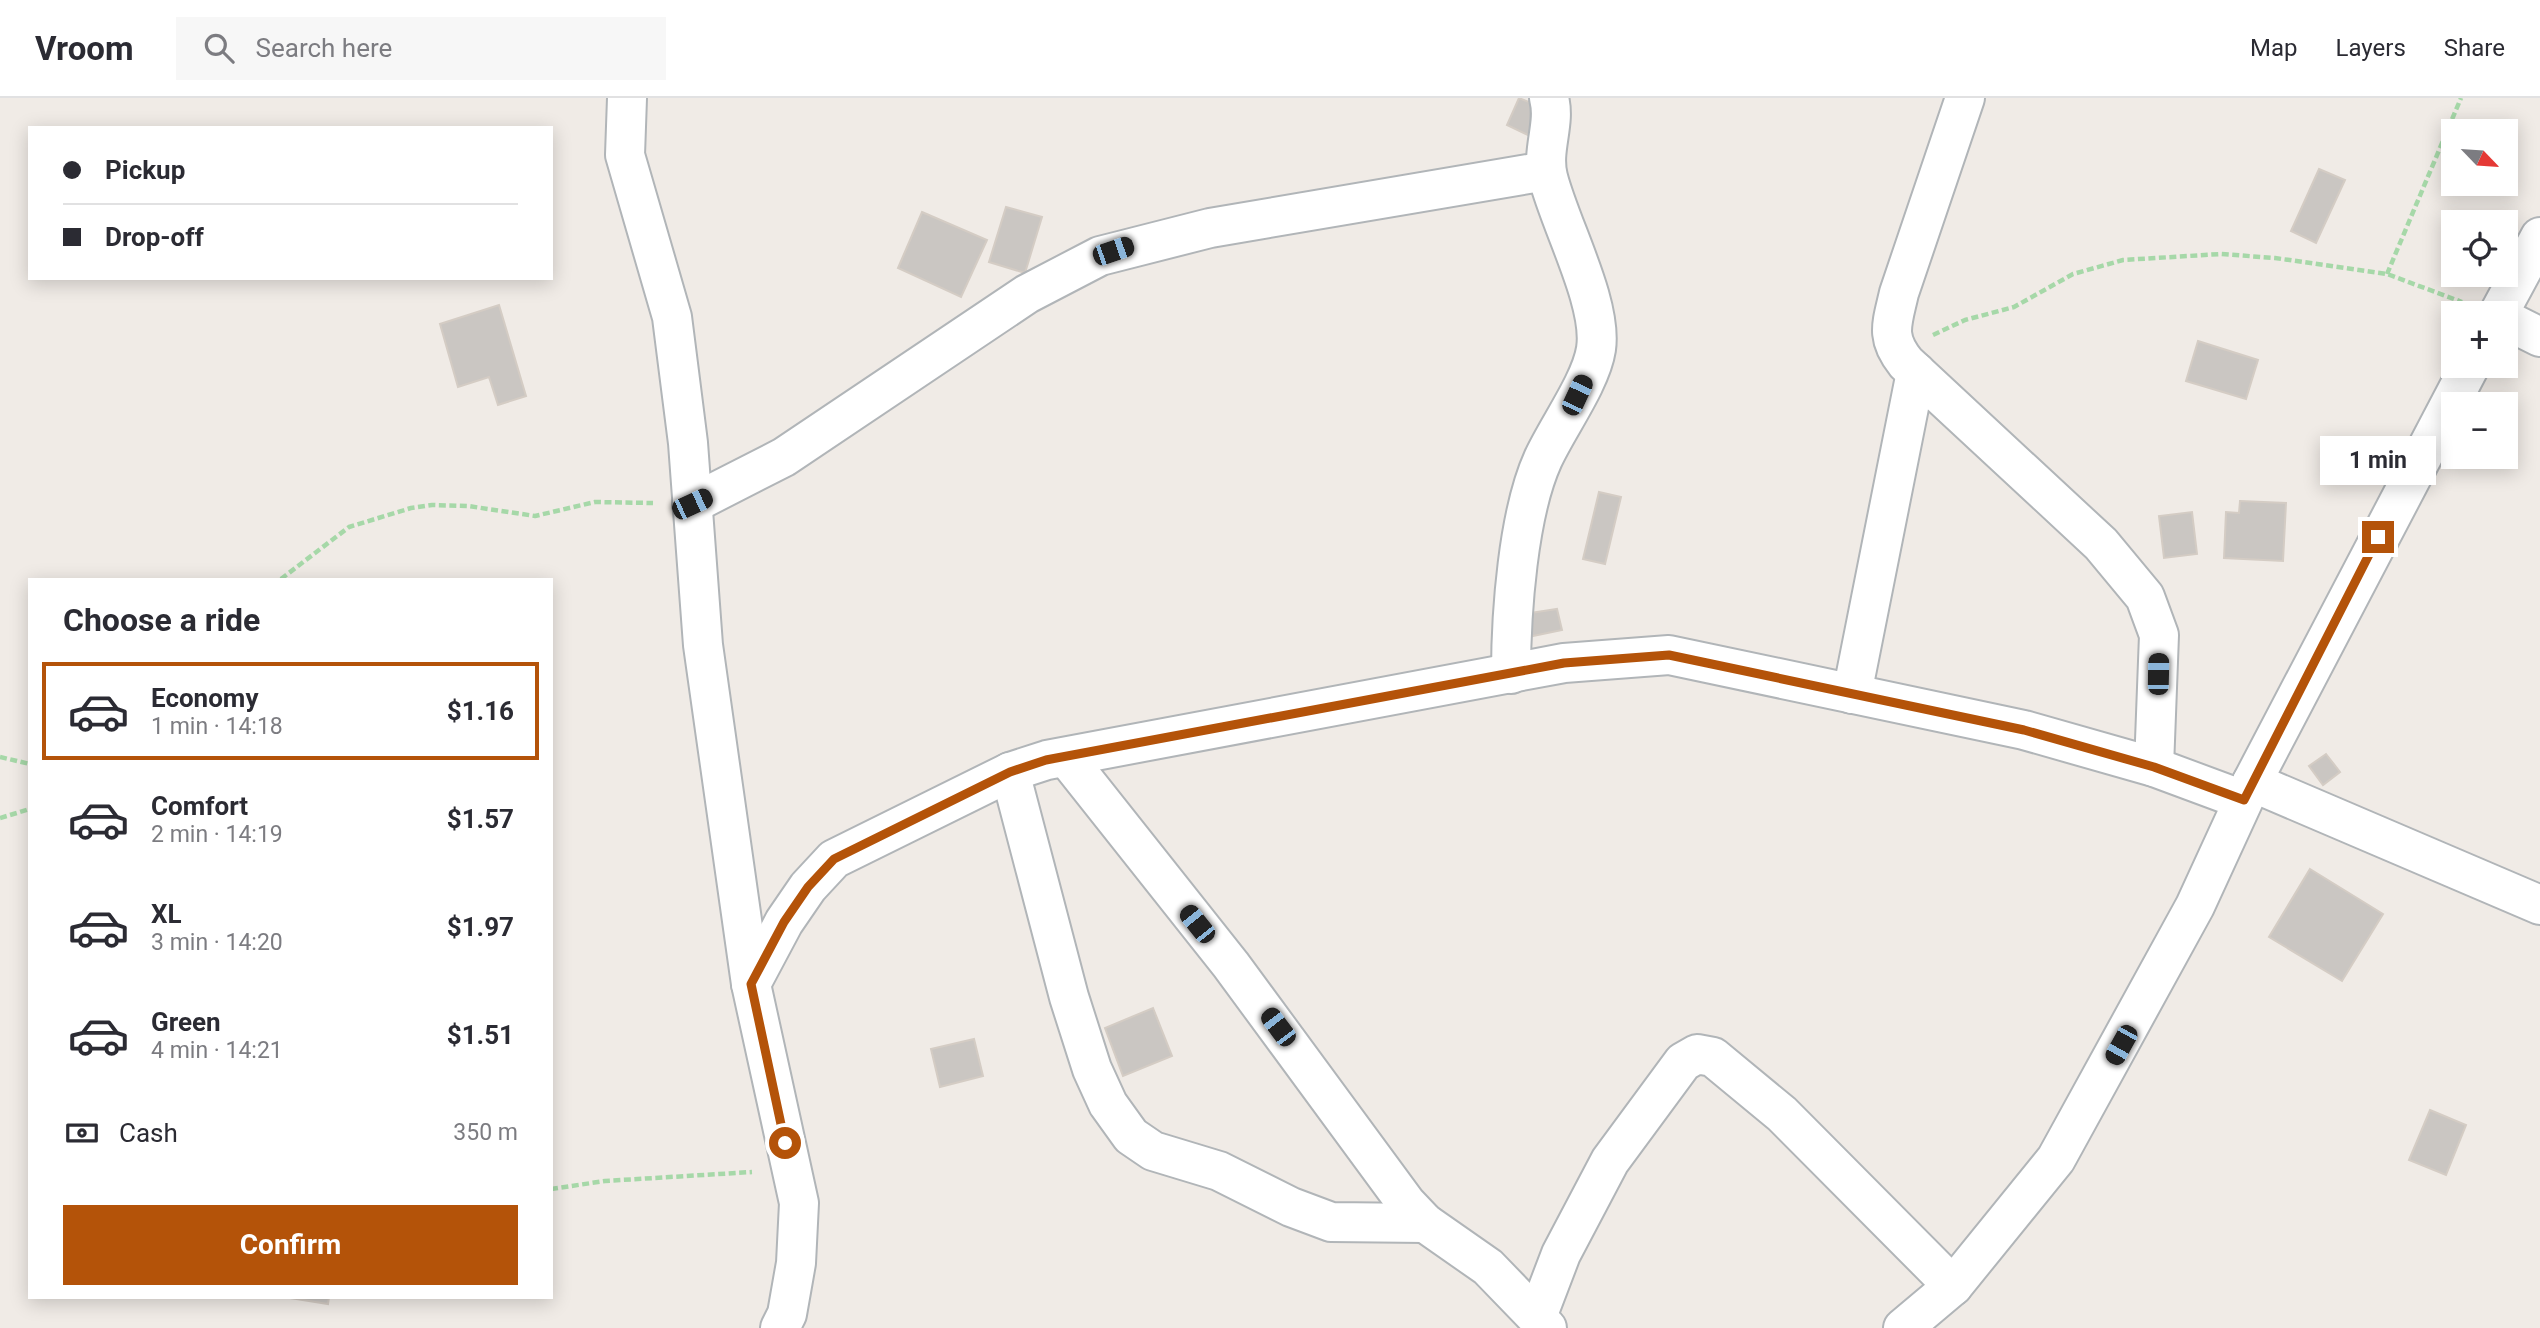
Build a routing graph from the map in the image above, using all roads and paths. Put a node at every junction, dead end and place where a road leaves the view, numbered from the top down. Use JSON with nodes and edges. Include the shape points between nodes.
{"nodes":[{"id":1,"x":627,"y":98,"type":"edge"},
{"id":2,"x":1549,"y":98,"type":"edge"},
{"id":3,"x":1965,"y":98,"type":"edge"},
{"id":4,"x":2461,"y":98,"type":"edge"},
{"id":5,"x":1546,"y":171,"type":"junction"},
{"id":6,"x":2540,"y":237,"type":"edge"},
{"id":7,"x":2387,"y":274,"type":"junction"},
{"id":8,"x":2462,"y":301,"type":"edge"},
{"id":9,"x":2490,"y":301,"type":"edge"},
{"id":10,"x":2518,"y":326,"type":"edge"},
{"id":11,"x":2540,"y":337,"type":"edge"},
{"id":12,"x":1907,"y":363,"type":"junction"},
{"id":13,"x":2464,"y":378,"type":"edge"},
{"id":14,"x":692,"y":504,"type":"junction"},
{"id":15,"x":282,"y":578,"type":"edge"},
{"id":16,"x":1511,"y":674,"type":"junction"},
{"id":17,"x":1852,"y":694,"type":"junction"},
{"id":18,"x":0,"y":757,"type":"edge"},
{"id":19,"x":1066,"y":757,"type":"junction"},
{"id":20,"x":28,"y":764,"type":"edge"},
{"id":21,"x":2154,"y":767,"type":"junction"},
{"id":22,"x":1010,"y":772,"type":"junction"},
{"id":23,"x":2248,"y":791,"type":"junction"},
{"id":24,"x":28,"y":809,"type":"edge"},
{"id":25,"x":0,"y":818,"type":"edge"},
{"id":26,"x":2540,"y":905,"type":"edge"},
{"id":27,"x":751,"y":984,"type":"junction"},
{"id":28,"x":791,"y":1169,"type":"junction"},
{"id":29,"x":553,"y":1189,"type":"edge"},
{"id":30,"x":1425,"y":1223,"type":"junction"},
{"id":31,"x":1953,"y":1286,"type":"junction"},
{"id":32,"x":1542,"y":1322,"type":"edge"},
{"id":33,"x":780,"y":1328,"type":"edge"},
{"id":34,"x":1903,"y":1328,"type":"edge"}],
"edges":[{"from":1,"to":14,"type":"street","via":[[625,155],[672,317]]},
{"from":2,"to":5,"type":"street","via":[[1552,116]]},
{"from":3,"to":12,"type":"street","via":[[1899,293],[1891,337]]},
{"from":4,"to":7,"type":"path"},
{"from":5,"to":14,"type":"street","via":[[1210,228],[1100,256],[1027,294],[784,457]]},
{"from":5,"to":16,"type":"street","via":[[1591,302],[1597,341],[1593,360],[1542,461],[1532,492],[1517,574]]},
{"from":6,"to":9,"type":"street"},
{"from":7,"to":8,"type":"path"},
{"from":7,"to":12,"type":"path","via":[[2221,254],[2123,260],[2073,274],[2014,307],[1941,330]]},
{"from":10,"to":11,"type":"street"},
{"from":12,"to":17,"type":"street","via":[[1905,441]]},
{"from":12,"to":21,"type":"street","via":[[2101,544],[2145,597],[2159,635]]},
{"from":13,"to":23,"type":"street"},
{"from":14,"to":15,"type":"path","via":[[595,502],[535,516],[468,506],[411,508],[349,527]]},
{"from":14,"to":27,"type":"street","via":[[702,645]]},
{"from":16,"to":17,"type":"street","via":[[1564,663],[1669,655]]},
{"from":16,"to":19,"type":"street"},
{"from":17,"to":21,"type":"street","via":[[2024,730]]},
{"from":18,"to":20,"type":"path"},
{"from":19,"to":22,"type":"street"},
{"from":19,"to":30,"type":"street","via":[[1231,965],[1405,1203]]},
{"from":21,"to":23,"type":"street"},
{"from":22,"to":27,"type":"street","via":[[834,859],[784,922]]},
{"from":22,"to":30,"type":"street","via":[[1084,1045],[1108,1104],[1131,1136],[1153,1151],[1219,1171],[1331,1222]]},
{"from":23,"to":26,"type":"street"},
{"from":23,"to":31,"type":"street","via":[[2195,906],[2056,1159]]},
{"from":24,"to":25,"type":"path"},
{"from":27,"to":28,"type":"street"},
{"from":28,"to":29,"type":"path"},
{"from":28,"to":33,"type":"street","via":[[799,1203],[796,1263]]},
{"from":30,"to":32,"type":"street","via":[[1488,1267]]},
{"from":31,"to":32,"type":"street","via":[[1782,1114],[1713,1057],[1697,1054],[1683,1062],[1610,1161],[1561,1254]]},
{"from":31,"to":34,"type":"street"}]}
